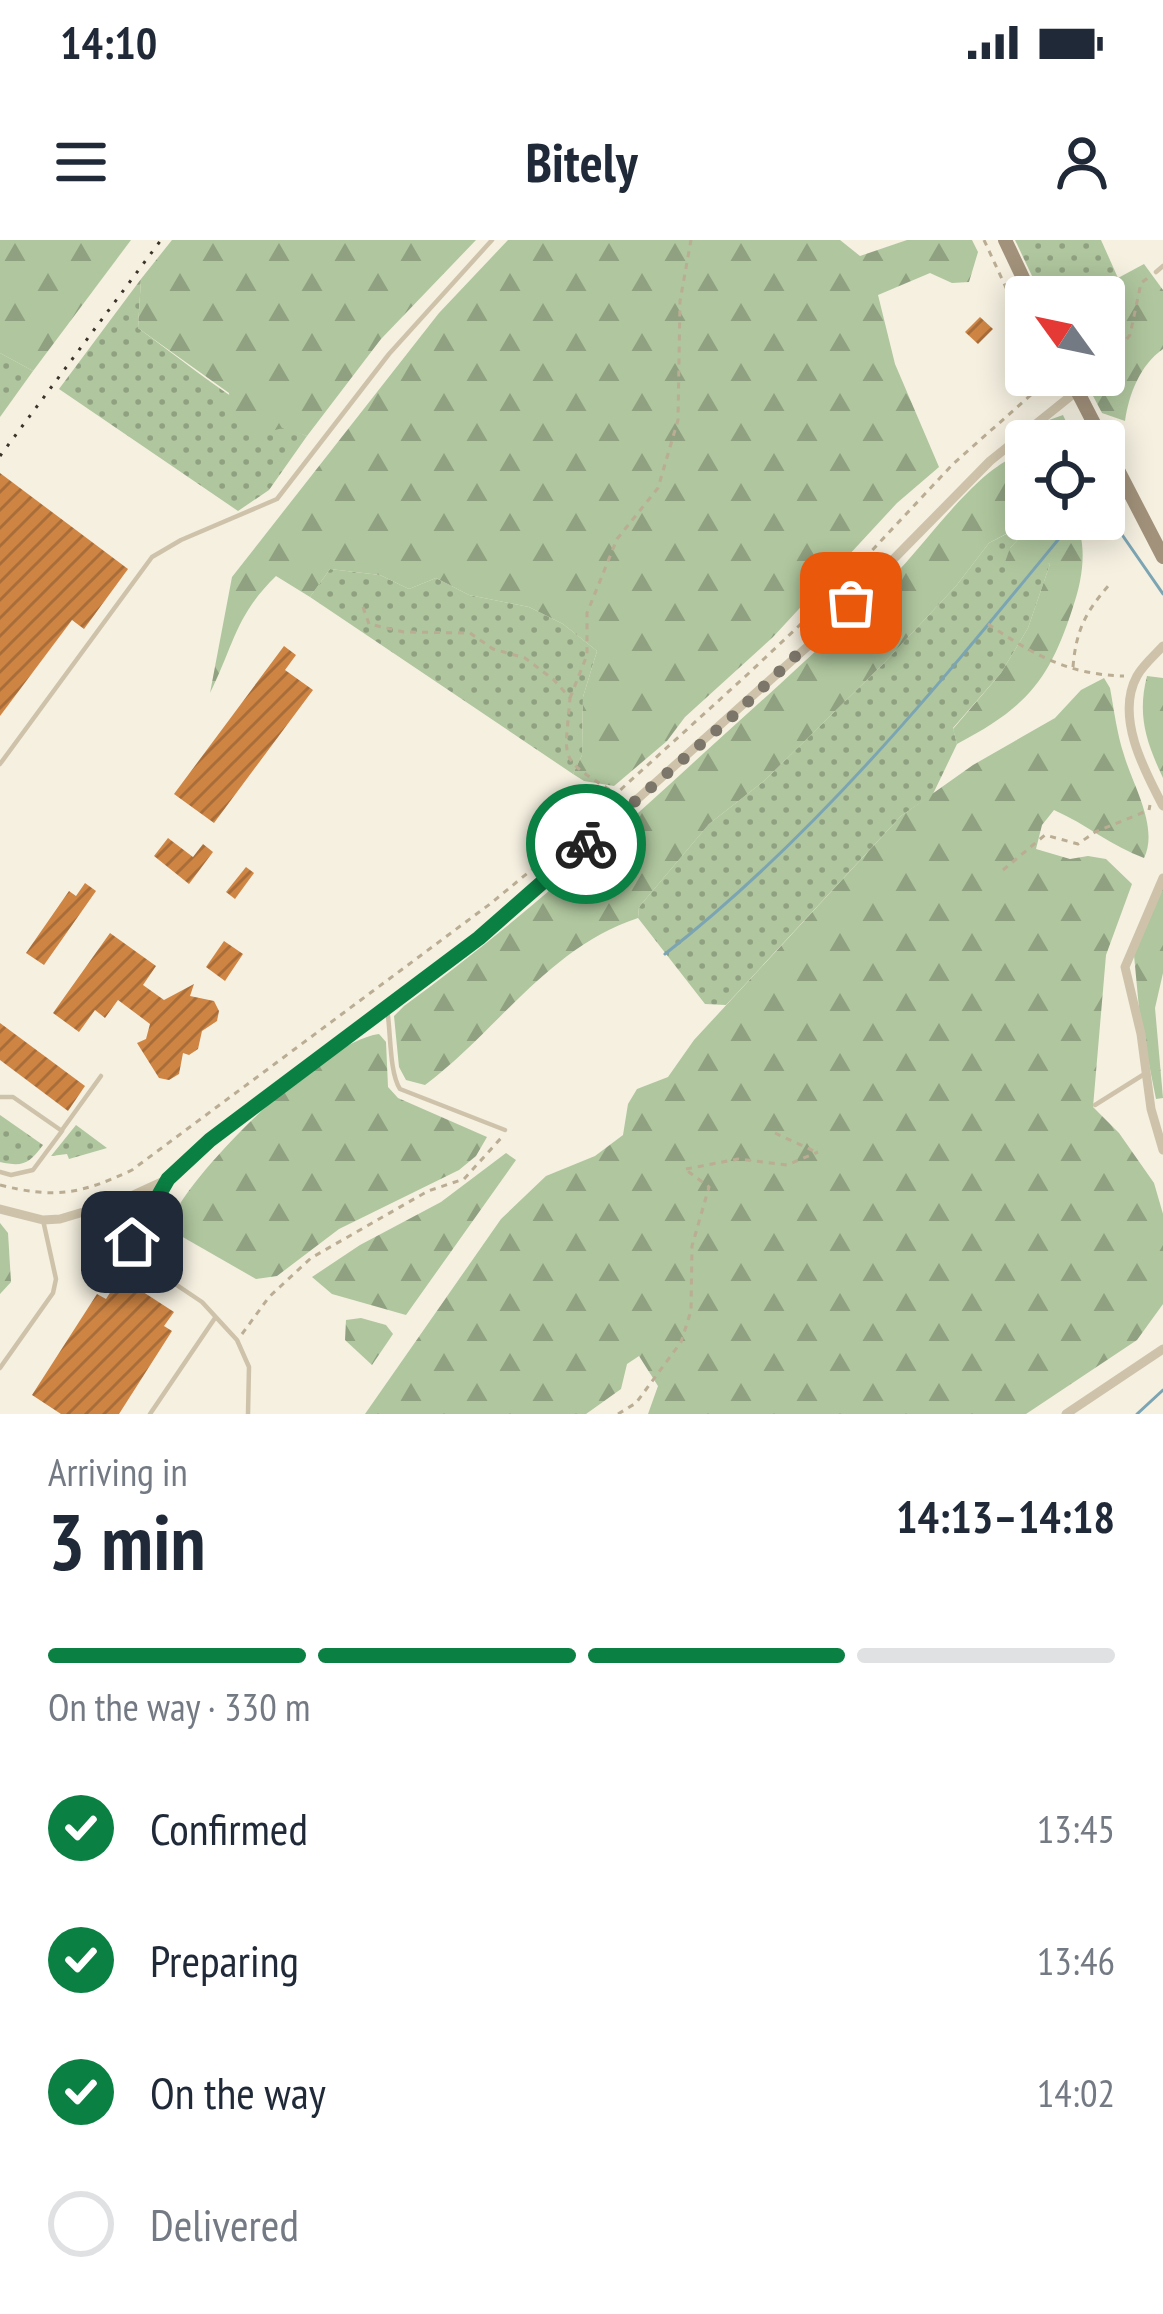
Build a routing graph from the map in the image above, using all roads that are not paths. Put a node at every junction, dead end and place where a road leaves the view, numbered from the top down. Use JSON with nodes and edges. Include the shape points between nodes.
{"nodes":[{"id":1,"x":492,"y":240,"type":"edge"},
{"id":2,"x":1005,"y":240,"type":"edge"},
{"id":3,"x":1163,"y":266,"type":"edge"},
{"id":4,"x":1156,"y":272,"type":"road end"},
{"id":5,"x":1022,"y":276,"type":"edge"},
{"id":6,"x":1070,"y":396,"type":"edge"},
{"id":7,"x":1125,"y":484,"type":"edge"},
{"id":8,"x":1163,"y":556,"type":"edge"},
{"id":9,"x":1163,"y":646,"type":"edge"},
{"id":10,"x":0,"y":764,"type":"edge"},
{"id":11,"x":1163,"y":806,"type":"edge"},
{"id":12,"x":1163,"y":878,"type":"edge"},
{"id":13,"x":387,"y":1009,"type":"junction"},
{"id":14,"x":1146,"y":1073,"type":"junction"},
{"id":15,"x":101,"y":1076,"type":"dead end"},
{"id":16,"x":0,"y":1097,"type":"edge"},
{"id":17,"x":1095,"y":1105,"type":"dead end"},
{"id":18,"x":62,"y":1130,"type":"junction"},
{"id":19,"x":505,"y":1130,"type":"road end"},
{"id":20,"x":1163,"y":1150,"type":"edge"},
{"id":21,"x":0,"y":1172,"type":"edge"},
{"id":22,"x":168,"y":1179,"type":"junction"},
{"id":23,"x":0,"y":1209,"type":"edge"},
{"id":24,"x":43,"y":1220,"type":"junction"},
{"id":25,"x":214,"y":1318,"type":"junction"},
{"id":26,"x":1163,"y":1349,"type":"edge"},
{"id":27,"x":0,"y":1368,"type":"edge"},
{"id":28,"x":150,"y":1414,"type":"edge"},
{"id":29,"x":248,"y":1414,"type":"edge"},
{"id":30,"x":1066,"y":1414,"type":"edge"}],
"edges":[{"from":1,"to":10,"type":"lane","via":[[388,354],[278,499],[152,557]]},
{"from":2,"to":5,"type":"street"},
{"from":3,"to":4,"type":"lane"},
{"from":6,"to":13,"type":"street","via":[[966,483],[734,715],[508,915]]},
{"from":7,"to":8,"type":"street"},
{"from":9,"to":11,"type":"street","via":[[1138,675],[1130,717]]},
{"from":12,"to":14,"type":"street","via":[[1125,967]]},
{"from":13,"to":19,"type":"lane","via":[[400,1089]]},
{"from":13,"to":22,"type":"street"},
{"from":14,"to":17,"type":"lane"},
{"from":14,"to":20,"type":"street"},
{"from":15,"to":18,"type":"lane"},
{"from":16,"to":18,"type":"lane","via":[[13,1097]]},
{"from":18,"to":21,"type":"lane","via":[[33,1170]]},
{"from":22,"to":24,"type":"street","via":[[99,1209]]},
{"from":22,"to":25,"type":"lane","via":[[132,1255]]},
{"from":23,"to":24,"type":"street"},
{"from":24,"to":27,"type":"lane","via":[[53,1293]]},
{"from":25,"to":28,"type":"lane"},
{"from":25,"to":29,"type":"lane","via":[[249,1367]]},
{"from":26,"to":30,"type":"street"}]}
